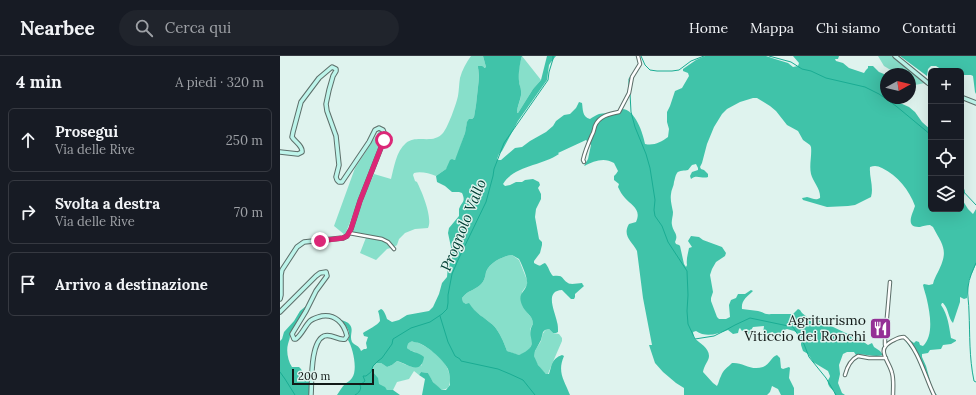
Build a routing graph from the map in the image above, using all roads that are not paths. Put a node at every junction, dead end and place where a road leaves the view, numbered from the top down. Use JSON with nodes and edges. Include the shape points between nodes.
{"nodes":[{"id":1,"x":638,"y":56,"type":"edge"},
{"id":2,"x":895,"y":56,"type":"edge"},
{"id":3,"x":928,"y":83,"type":"edge"},
{"id":4,"x":964,"y":98,"type":"edge"},
{"id":5,"x":976,"y":103,"type":"edge"},
{"id":6,"x":280,"y":152,"type":"edge"},
{"id":7,"x":584,"y":162,"type":"dead end"},
{"id":8,"x":349,"y":233,"type":"junction"},
{"id":9,"x":394,"y":249,"type":"dead end"},
{"id":10,"x":890,"y":282,"type":"dead end"},
{"id":11,"x":280,"y":299,"type":"edge"},
{"id":12,"x":280,"y":312,"type":"edge"},
{"id":13,"x":885,"y":345,"type":"junction"},
{"id":14,"x":886,"y":358,"type":"junction"},
{"id":15,"x":845,"y":375,"type":"dead end"},
{"id":16,"x":311,"y":395,"type":"edge"},
{"id":17,"x":893,"y":395,"type":"edge"},
{"id":18,"x":934,"y":395,"type":"edge"}],
"edges":[{"from":1,"to":7,"type":"street","via":[[640,64],[632,77],[619,112],[607,114],[596,124],[586,147]]},
{"from":2,"to":3,"type":"street"},
{"from":4,"to":5,"type":"street"},
{"from":6,"to":8,"type":"street","via":[[302,152],[292,137],[301,102],[319,78],[335,67],[336,72],[326,104],[336,136],[339,165],[337,180],[342,182],[375,130],[379,128],[385,135]]},
{"from":8,"to":9,"type":"street","via":[[382,239]]},
{"from":8,"to":11,"type":"street","via":[[343,238],[304,242],[297,247],[282,270]]},
{"from":10,"to":13,"type":"street"},
{"from":12,"to":16,"type":"street","via":[[320,272],[328,274],[292,336],[296,339],[312,319],[325,316],[335,317],[347,336],[342,340],[325,336],[317,342]]},
{"from":13,"to":14,"type":"street"},
{"from":13,"to":18,"type":"street","via":[[900,337],[906,339],[922,364]]},
{"from":14,"to":15,"type":"street","via":[[858,356],[848,365]]},
{"from":14,"to":17,"type":"street","via":[[893,374]]}]}
